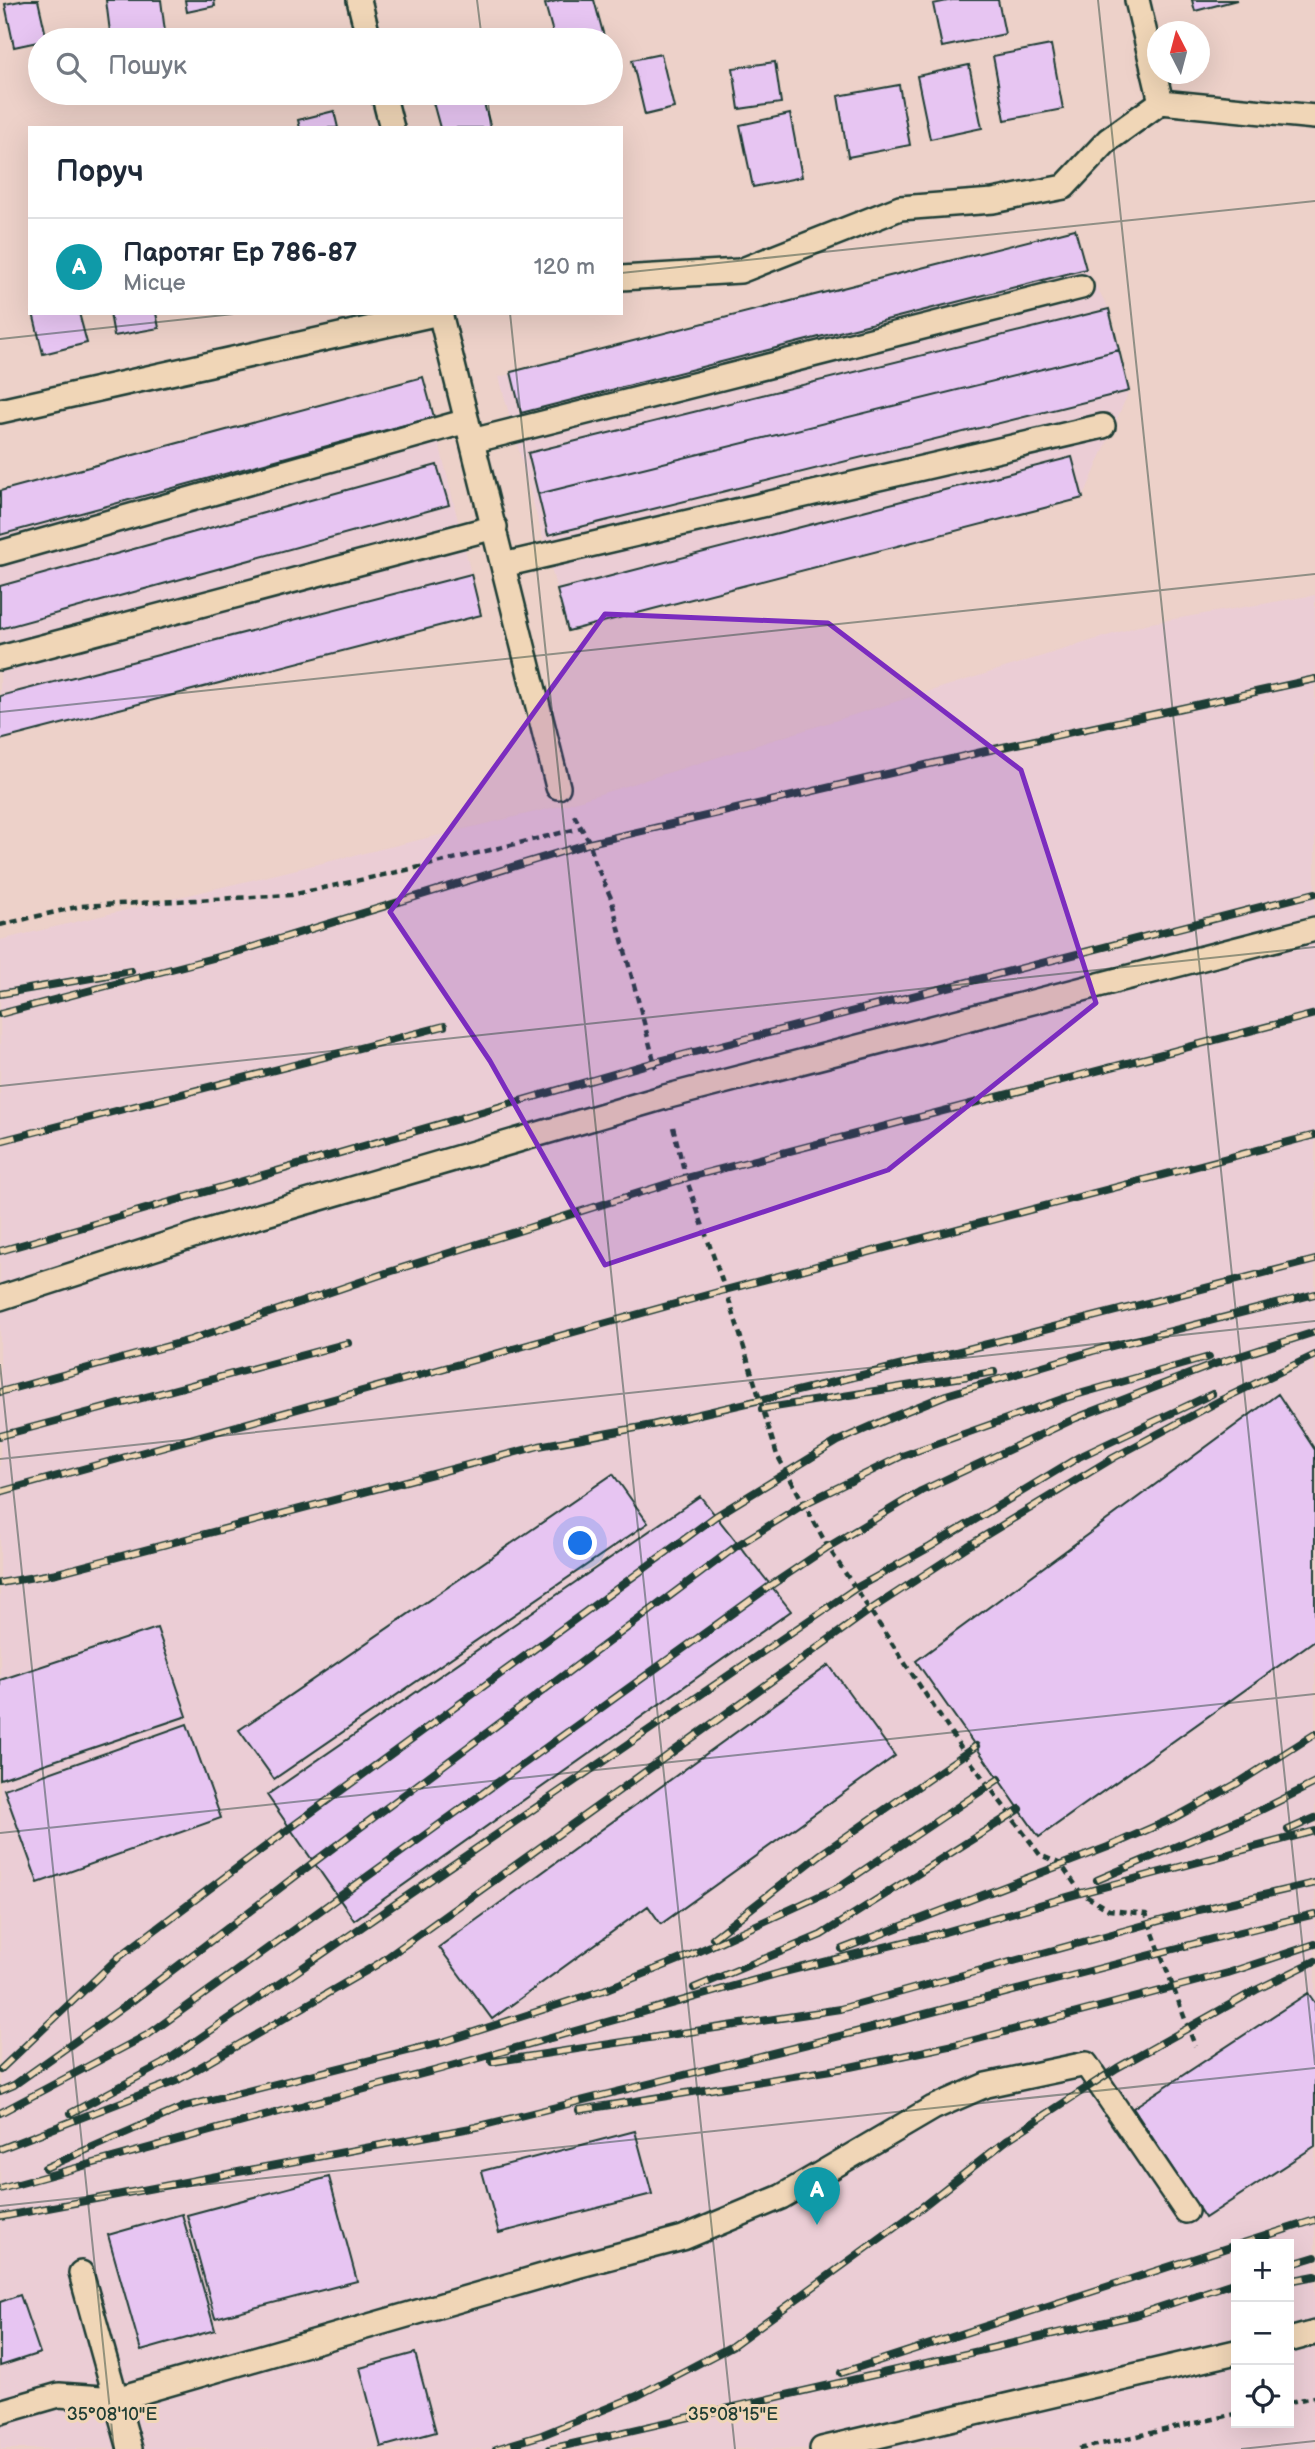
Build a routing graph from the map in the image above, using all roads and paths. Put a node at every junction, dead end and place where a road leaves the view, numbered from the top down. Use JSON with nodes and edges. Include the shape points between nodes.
{"nodes":[{"id":1,"x":359,"y":0,"type":"edge"},
{"id":2,"x":1137,"y":0,"type":"edge"},
{"id":3,"x":366,"y":28,"type":"edge"},
{"id":4,"x":1161,"y":102,"type":"junction"},
{"id":5,"x":386,"y":105,"type":"edge"},
{"id":6,"x":1315,"y":117,"type":"edge"},
{"id":7,"x":391,"y":126,"type":"edge"},
{"id":8,"x":623,"y":278,"type":"edge"},
{"id":9,"x":1081,"y":287,"type":"dead end"},
{"id":10,"x":430,"y":315,"type":"edge"},
{"id":11,"x":440,"y":315,"type":"edge"},
{"id":12,"x":0,"y":411,"type":"edge"},
{"id":13,"x":1103,"y":425,"type":"dead end"},
{"id":14,"x":470,"y":431,"type":"junction"},
{"id":15,"x":495,"y":527,"type":"junction"},
{"id":16,"x":0,"y":553,"type":"edge"},
{"id":17,"x":503,"y":565,"type":"junction"},
{"id":18,"x":0,"y":657,"type":"edge"},
{"id":19,"x":558,"y":787,"type":"joint"},
{"id":20,"x":581,"y":828,"type":"junction"},
{"id":21,"x":0,"y":925,"type":"edge"},
{"id":22,"x":1315,"y":929,"type":"edge"},
{"id":23,"x":665,"y":1097,"type":"junction"},
{"id":24,"x":0,"y":1298,"type":"edge"},
{"id":25,"x":1195,"y":2046,"type":"dead end"},
{"id":26,"x":1186,"y":2211,"type":"dead end"},
{"id":27,"x":81,"y":2273,"type":"dead end"},
{"id":28,"x":1315,"y":2333,"type":"edge"},
{"id":29,"x":1294,"y":2339,"type":"edge"},
{"id":30,"x":1231,"y":2353,"type":"edge"},
{"id":31,"x":1315,"y":2396,"type":"edge"},
{"id":32,"x":116,"y":2399,"type":"junction"},
{"id":33,"x":1294,"y":2401,"type":"edge"},
{"id":34,"x":0,"y":2412,"type":"edge"},
{"id":35,"x":1231,"y":2415,"type":"edge"},
{"id":36,"x":130,"y":2449,"type":"edge"},
{"id":37,"x":822,"y":2449,"type":"edge"},
{"id":38,"x":1079,"y":2449,"type":"edge"}],
"edges":[{"from":1,"to":3,"type":"lane"},
{"from":2,"to":4,"type":"lane"},
{"from":4,"to":6,"type":"lane"},
{"from":4,"to":8,"type":"lane","via":[[1108,140],[1065,187],[993,201],[900,208],[740,271]]},
{"from":5,"to":7,"type":"lane"},
{"from":9,"to":14,"type":"lane"},
{"from":10,"to":12,"type":"lane"},
{"from":11,"to":14,"type":"lane"},
{"from":13,"to":17,"type":"lane"},
{"from":14,"to":15,"type":"lane"},
{"from":14,"to":16,"type":"lane"},
{"from":15,"to":17,"type":"lane"},
{"from":15,"to":18,"type":"lane"},
{"from":17,"to":19,"type":"lane"},
{"from":19,"to":20,"type":"path"},
{"from":20,"to":21,"type":"path","via":[[291,895],[81,906]]},
{"from":20,"to":23,"type":"path","via":[[611,898]]},
{"from":22,"to":23,"type":"lane"},
{"from":23,"to":24,"type":"lane","via":[[208,1231]]},
{"from":23,"to":25,"type":"path","via":[[686,1178],[777,1455],[819,1532],[965,1754],[1040,1855],[1061,1864],[1081,1893],[1109,1910],[1146,1914]]},
{"from":26,"to":32,"type":"lane","via":[[1086,2063],[986,2085],[933,2108],[781,2197],[683,2238]]},
{"from":27,"to":32,"type":"lane"},
{"from":28,"to":29,"type":"lane"},
{"from":30,"to":37,"type":"lane"},
{"from":31,"to":33,"type":"path"},
{"from":32,"to":34,"type":"lane","via":[[59,2395]]},
{"from":32,"to":36,"type":"lane"},
{"from":35,"to":38,"type":"path"}]}
